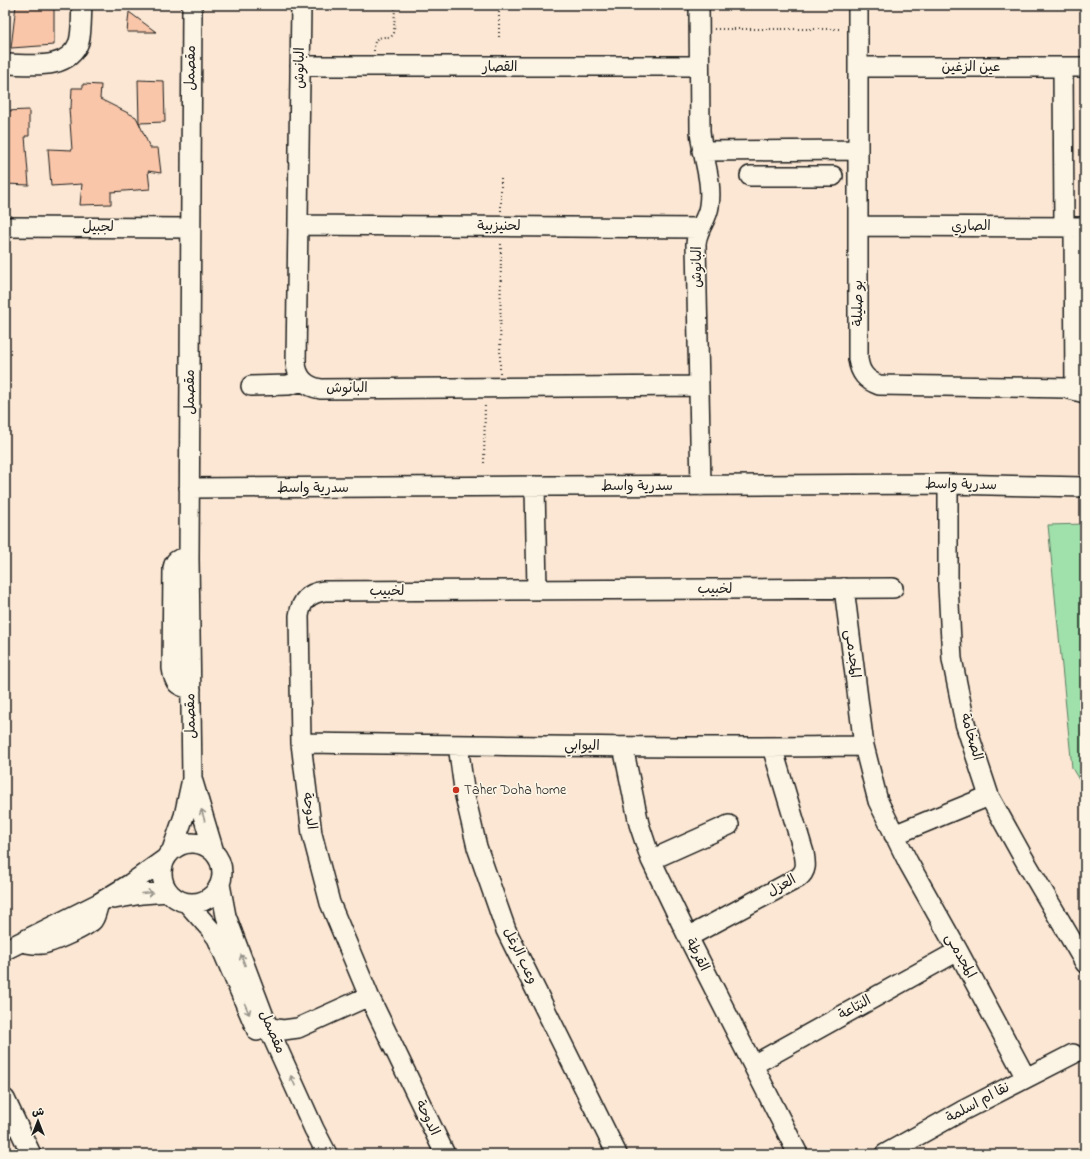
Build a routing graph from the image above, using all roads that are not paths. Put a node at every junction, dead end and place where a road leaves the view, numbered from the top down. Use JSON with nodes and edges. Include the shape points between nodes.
{"nodes":[{"id":1,"x":82,"y":5,"type":"edge"},
{"id":2,"x":192,"y":5,"type":"edge"},
{"id":3,"x":301,"y":5,"type":"edge"},
{"id":4,"x":699,"y":5,"type":"edge"},
{"id":5,"x":858,"y":5,"type":"edge"},
{"id":6,"x":5,"y":64,"type":"edge"},
{"id":7,"x":300,"y":66,"type":"junction"},
{"id":8,"x":699,"y":66,"type":"junction"},
{"id":9,"x":858,"y":67,"type":"junction"},
{"id":10,"x":1063,"y":67,"type":"junction"},
{"id":11,"x":1085,"y":67,"type":"edge"},
{"id":12,"x":858,"y":150,"type":"junction"},
{"id":13,"x":702,"y":151,"type":"junction"},
{"id":14,"x":791,"y":151,"type":"junction"},
{"id":15,"x":750,"y":176,"type":"dead end"},
{"id":16,"x":791,"y":176,"type":"junction"},
{"id":17,"x":833,"y":176,"type":"dead end"},
{"id":18,"x":298,"y":225,"type":"junction"},
{"id":19,"x":858,"y":226,"type":"junction"},
{"id":20,"x":1074,"y":226,"type":"edge"},
{"id":21,"x":5,"y":227,"type":"edge"},
{"id":22,"x":190,"y":228,"type":"junction"},
{"id":23,"x":699,"y":228,"type":"junction"},
{"id":24,"x":303,"y":381,"type":"junction"},
{"id":25,"x":252,"y":386,"type":"dead end"},
{"id":26,"x":698,"y":386,"type":"junction"},
{"id":27,"x":1080,"y":391,"type":"edge"},
{"id":28,"x":948,"y":484,"type":"junction"},
{"id":29,"x":536,"y":486,"type":"junction"},
{"id":30,"x":701,"y":486,"type":"junction"},
{"id":31,"x":1085,"y":487,"type":"edge"},
{"id":32,"x":189,"y":488,"type":"junction"},
{"id":33,"x":844,"y":588,"type":"junction"},
{"id":34,"x":893,"y":588,"type":"dead end"},
{"id":35,"x":537,"y":590,"type":"junction"},
{"id":36,"x":299,"y":616,"type":"joint"},
{"id":37,"x":301,"y":743,"type":"junction"},
{"id":38,"x":458,"y":745,"type":"junction"},
{"id":39,"x":864,"y":746,"type":"junction"},
{"id":40,"x":623,"y":747,"type":"junction"},
{"id":41,"x":772,"y":747,"type":"junction"},
{"id":42,"x":192,"y":779,"type":"junction"},
{"id":43,"x":989,"y":796,"type":"junction"},
{"id":44,"x":729,"y":825,"type":"dead end"},
{"id":45,"x":894,"y":835,"type":"junction"},
{"id":46,"x":214,"y":852,"type":"junction"},
{"id":47,"x":168,"y":854,"type":"junction"},
{"id":48,"x":651,"y":860,"type":"junction"},
{"id":49,"x":220,"y":884,"type":"junction"},
{"id":50,"x":168,"y":892,"type":"junction"},
{"id":51,"x":99,"y":903,"type":"junction"},
{"id":52,"x":188,"y":903,"type":"junction"},
{"id":53,"x":688,"y":937,"type":"junction"},
{"id":54,"x":13,"y":946,"type":"edge"},
{"id":55,"x":958,"y":951,"type":"junction"},
{"id":56,"x":1085,"y":963,"type":"edge"},
{"id":57,"x":369,"y":996,"type":"junction"},
{"id":58,"x":268,"y":1027,"type":"junction"},
{"id":59,"x":298,"y":1028,"type":"junction"},
{"id":60,"x":281,"y":1054,"type":"junction"},
{"id":61,"x":1073,"y":1054,"type":"dead end"},
{"id":62,"x":753,"y":1065,"type":"junction"},
{"id":63,"x":1026,"y":1078,"type":"junction"},
{"id":64,"x":5,"y":1099,"type":"edge"},
{"id":65,"x":31,"y":1154,"type":"edge"},
{"id":66,"x":314,"y":1154,"type":"edge"},
{"id":67,"x":327,"y":1154,"type":"edge"},
{"id":68,"x":445,"y":1154,"type":"edge"},
{"id":69,"x":618,"y":1154,"type":"edge"},
{"id":70,"x":798,"y":1154,"type":"edge"},
{"id":71,"x":885,"y":1154,"type":"edge"}],
"edges":[{"from":1,"to":6,"type":"street","via":[[79,42],[66,58],[57,63],[47,64]]},
{"from":2,"to":22,"type":"street","name":"مقصمل"},
{"from":3,"to":7,"type":"street","name":"البانوش"},
{"from":4,"to":8,"type":"street","name":"البانوش"},
{"from":5,"to":9,"type":"street","name":"بو صليلة"},
{"from":7,"to":8,"type":"street","name":"القصار"},
{"from":7,"to":18,"type":"street","name":"البانوش"},
{"from":8,"to":13,"type":"street","name":"البانوش"},
{"from":9,"to":10,"type":"street","name":"عين الزغين"},
{"from":9,"to":12,"type":"street","name":"بو صليلة"},
{"from":10,"to":11,"type":"street","name":"عين الزغين"},
{"from":10,"to":20,"type":"street"},
{"from":12,"to":14,"type":"street"},
{"from":12,"to":19,"type":"street","name":"بو صليلة"},
{"from":13,"to":14,"type":"street"},
{"from":13,"to":23,"type":"street","name":"البانوش","via":[[708,178],[709,200],[708,212]]},
{"from":14,"to":16,"type":"street"},
{"from":15,"to":16,"type":"street"},
{"from":16,"to":17,"type":"street"},
{"from":18,"to":23,"type":"street","name":"لحنيزبية"},
{"from":18,"to":24,"type":"street","name":"البانوش","via":[[296,363]]},
{"from":19,"to":20,"type":"street","name":"الصاري"},
{"from":19,"to":27,"type":"street","name":"بو صليلة","via":[[858,359],[859,368],[871,382],[879,385]]},
{"from":20,"to":27,"type":"street"},
{"from":21,"to":22,"type":"street","name":"لجبيل"},
{"from":22,"to":32,"type":"street","name":"مقصمل"},
{"from":23,"to":26,"type":"street","name":"البانوش","via":[[696,244]]},
{"from":24,"to":25,"type":"street","via":[[288,385]]},
{"from":24,"to":26,"type":"street","name":"البانوش","via":[[321,389]]},
{"from":26,"to":30,"type":"street","name":"البانوش"},
{"from":28,"to":30,"type":"street","name":"سدرية واسط"},
{"from":28,"to":31,"type":"street","name":"سدرية واسط"},
{"from":28,"to":43,"type":"street","name":"الصخامة","via":[[948,586],[952,659],[965,723]]},
{"from":29,"to":30,"type":"street","name":"سدرية واسط"},
{"from":29,"to":32,"type":"street","name":"سدرية واسط"},
{"from":29,"to":35,"type":"street"},
{"from":32,"to":42,"type":"street","name":"مقصمل"},
{"from":33,"to":34,"type":"street","name":"لخبيب"},
{"from":33,"to":35,"type":"street","name":"لخبيب"},
{"from":33,"to":39,"type":"street","name":"المجدمـى"},
{"from":35,"to":36,"type":"street","name":"لخبيب","via":[[324,591],[309,596],[300,608]]},
{"from":36,"to":37,"type":"street","name":"الدوحة"},
{"from":37,"to":38,"type":"street","name":"اليوابي"},
{"from":37,"to":57,"type":"street","name":"الدوحة","via":[[312,834],[330,903]]},
{"from":38,"to":40,"type":"street","name":"اليوابي"},
{"from":38,"to":69,"type":"street","name":"وعب الرغل","via":[[465,796],[477,847],[506,930]]},
{"from":39,"to":41,"type":"street","name":"اليوابي"},
{"from":39,"to":45,"type":"street","name":"المجدمـى","via":[[878,801]]},
{"from":40,"to":41,"type":"street","name":"اليوابي"},
{"from":40,"to":48,"type":"street","name":"القرطة","via":[[639,824]]},
{"from":41,"to":53,"type":"street","name":"العزل","via":[[804,853],[805,869],[798,878]]},
{"from":46,"to":42,"type":"street","name":"مقصمل","one_way":true},
{"from":42,"to":47,"type":"street","name":"مقصمل","via":[[184,816]]},
{"from":43,"to":45,"type":"street"},
{"from":43,"to":56,"type":"street","name":"الصخامة"},
{"from":44,"to":48,"type":"street"},
{"from":45,"to":55,"type":"street","name":"المجدمـى"},
{"from":46,"to":47,"type":"street","via":[[204,845],[193,842],[182,844]]},
{"from":46,"to":49,"type":"street","via":[[220,862]]},
{"from":47,"to":50,"type":"street","via":[[161,870],[162,882]]},
{"from":47,"to":51,"type":"street","via":[[130,884]]},
{"from":48,"to":53,"type":"street","name":"القرطة"},
{"from":49,"to":52,"type":"street","via":[[207,899]]},
{"from":58,"to":49,"type":"street","name":"مقصمل","one_way":true,"via":[[226,916]]},
{"from":51,"to":50,"type":"street","one_way":true,"via":[[123,897]]},
{"from":50,"to":52,"type":"street"},
{"from":51,"to":54,"type":"street"},
{"from":52,"to":66,"type":"street","name":"مقصمل","one_way":true,"via":[[217,938],[282,1090]]},
{"from":53,"to":62,"type":"street","name":"القرطة"},
{"from":55,"to":62,"type":"street","name":"النبّاعة"},
{"from":55,"to":63,"type":"street","name":"المجدمـى"},
{"from":57,"to":59,"type":"street"},
{"from":57,"to":68,"type":"street","name":"الدوحة"},
{"from":58,"to":59,"type":"street","via":[[283,1030]]},
{"from":58,"to":60,"type":"street","name":"مقصمل"},
{"from":59,"to":60,"type":"street","via":[[287,1040]]},
{"from":67,"to":60,"type":"street","name":"مقصمل","one_way":true},
{"from":61,"to":63,"type":"street","name":"نقا ام اسلمة"},
{"from":62,"to":70,"type":"street","name":"القرطة"},
{"from":63,"to":71,"type":"street","name":"نقا ام اسلمة"},
{"from":64,"to":65,"type":"street"}]}
